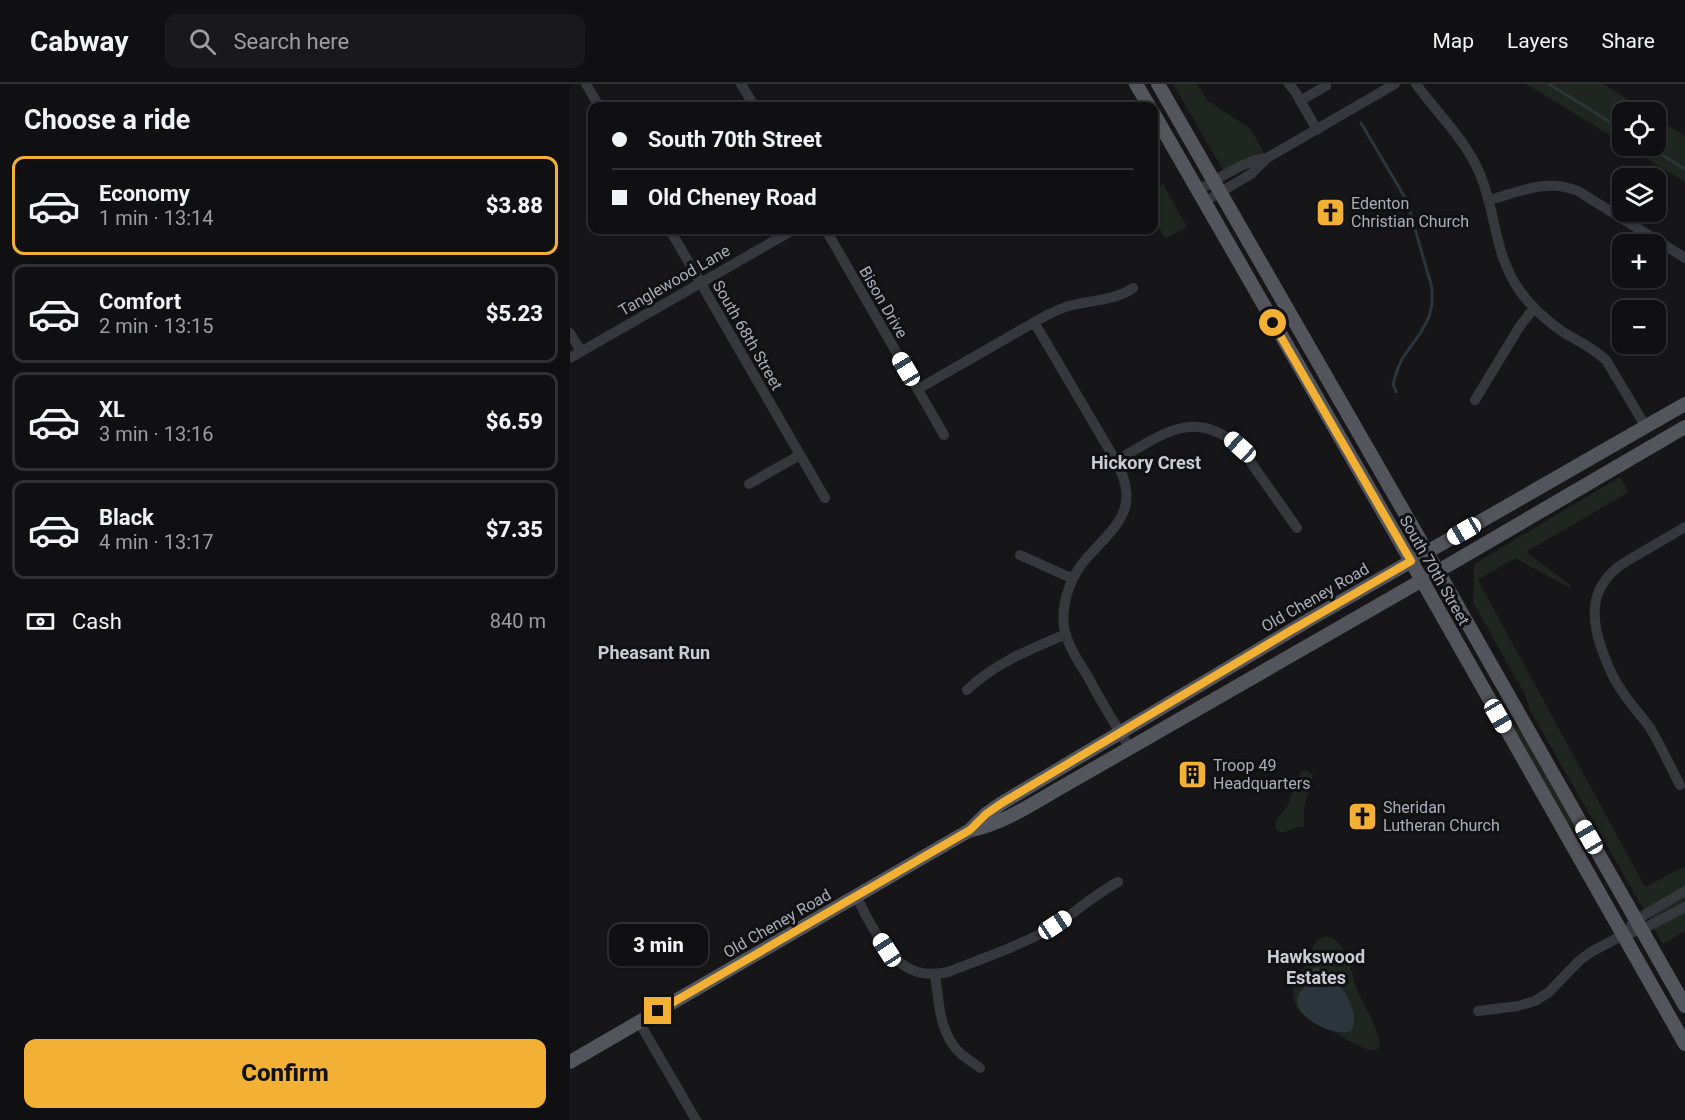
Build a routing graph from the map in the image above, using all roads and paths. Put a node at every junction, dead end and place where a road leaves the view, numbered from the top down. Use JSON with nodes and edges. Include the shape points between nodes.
{"nodes":[{"id":1,"x":586,"y":84,"type":"edge"},
{"id":2,"x":741,"y":84,"type":"edge"},
{"id":3,"x":1136,"y":84,"type":"edge"},
{"id":4,"x":1158,"y":84,"type":"edge"},
{"id":5,"x":1289,"y":84,"type":"edge"},
{"id":6,"x":1325,"y":84,"type":"edge"},
{"id":7,"x":1395,"y":84,"type":"edge"},
{"id":8,"x":1416,"y":84,"type":"edge"},
{"id":9,"x":1300,"y":101,"type":"junction"},
{"id":10,"x":597,"y":102,"type":"edge"},
{"id":11,"x":752,"y":102,"type":"edge"},
{"id":12,"x":1147,"y":102,"type":"edge"},
{"id":13,"x":1158,"y":121,"type":"edge"},
{"id":14,"x":1317,"y":130,"type":"junction"},
{"id":15,"x":1217,"y":187,"type":"junction"},
{"id":16,"x":1200,"y":197,"type":"junction"},
{"id":17,"x":1489,"y":200,"type":"junction"},
{"id":18,"x":672,"y":234,"type":"edge"},
{"id":19,"x":786,"y":234,"type":"edge"},
{"id":20,"x":827,"y":234,"type":"edge"},
{"id":21,"x":1685,"y":258,"type":"edge"},
{"id":22,"x":700,"y":282,"type":"junction"},
{"id":23,"x":1133,"y":288,"type":"dead end"},
{"id":24,"x":1534,"y":308,"type":"junction"},
{"id":25,"x":1034,"y":322,"type":"junction"},
{"id":26,"x":570,"y":333,"type":"edge"},
{"id":27,"x":581,"y":351,"type":"junction"},
{"id":28,"x":570,"y":358,"type":"edge"},
{"id":29,"x":918,"y":389,"type":"junction"},
{"id":30,"x":1475,"y":400,"type":"dead end"},
{"id":31,"x":1685,"y":404,"type":"edge"},
{"id":32,"x":1646,"y":427,"type":"junction"},
{"id":33,"x":1685,"y":427,"type":"edge"},
{"id":34,"x":944,"y":435,"type":"dead end"},
{"id":35,"x":800,"y":455,"type":"junction"},
{"id":36,"x":1116,"y":461,"type":"junction"},
{"id":37,"x":749,"y":484,"type":"dead end"},
{"id":38,"x":825,"y":498,"type":"dead end"},
{"id":39,"x":1685,"y":527,"type":"edge"},
{"id":40,"x":1297,"y":528,"type":"dead end"},
{"id":41,"x":1427,"y":552,"type":"junction"},
{"id":42,"x":1020,"y":555,"type":"dead end"},
{"id":43,"x":1411,"y":561,"type":"junction"},
{"id":44,"x":1438,"y":571,"type":"junction"},
{"id":45,"x":1072,"y":579,"type":"junction"},
{"id":46,"x":1422,"y":580,"type":"junction"},
{"id":47,"x":1066,"y":634,"type":"junction"},
{"id":48,"x":967,"y":690,"type":"dead end"},
{"id":49,"x":1120,"y":733,"type":"junction"},
{"id":50,"x":1130,"y":748,"type":"junction"},
{"id":51,"x":1680,"y":785,"type":"dead end"},
{"id":52,"x":970,"y":830,"type":"junction"},
{"id":53,"x":1118,"y":882,"type":"dead end"},
{"id":54,"x":1685,"y":891,"type":"edge"},
{"id":55,"x":856,"y":896,"type":"junction"},
{"id":56,"x":1685,"y":907,"type":"edge"},
{"id":57,"x":1638,"y":925,"type":"junction"},
{"id":58,"x":1623,"y":935,"type":"junction"},
{"id":59,"x":935,"y":975,"type":"junction"},
{"id":60,"x":1685,"y":1006,"type":"edge"},
{"id":61,"x":1478,"y":1011,"type":"dead end"},
{"id":62,"x":639,"y":1022,"type":"junction"},
{"id":63,"x":1685,"y":1044,"type":"edge"},
{"id":64,"x":570,"y":1062,"type":"edge"},
{"id":65,"x":980,"y":1068,"type":"dead end"},
{"id":66,"x":696,"y":1120,"type":"edge"}],
"edges":[{"from":1,"to":10,"type":"street"},
{"from":2,"to":11,"type":"street"},
{"from":3,"to":12,"type":"main road"},
{"from":4,"to":15,"type":"main road","name":"South 70th Street"},
{"from":5,"to":9,"type":"street"},
{"from":6,"to":9,"type":"street"},
{"from":7,"to":14,"type":"street"},
{"from":8,"to":17,"type":"street","via":[[1470,154]]},
{"from":9,"to":14,"type":"street"},
{"from":13,"to":16,"type":"main road","name":"South 70th Street"},
{"from":14,"to":15,"type":"street","via":[[1267,158],[1251,174]]},
{"from":15,"to":16,"type":"street"},
{"from":15,"to":41,"type":"main road","name":"South 70th Street"},
{"from":16,"to":43,"type":"main road","name":"South 70th Street"},
{"from":17,"to":21,"type":"street","via":[[1545,185],[1567,186]]},
{"from":17,"to":24,"type":"street","via":[[1503,260]]},
{"from":18,"to":22,"type":"street","name":"South 68th Street"},
{"from":19,"to":22,"type":"street","name":"Tanglewood Lane"},
{"from":20,"to":29,"type":"street","name":"Bison Drive"},
{"from":22,"to":27,"type":"street","name":"Tanglewood Lane"},
{"from":22,"to":35,"type":"street","name":"South 68th Street"},
{"from":23,"to":25,"type":"street","via":[[1110,299],[1067,306]]},
{"from":24,"to":30,"type":"street"},
{"from":24,"to":32,"type":"street","via":[[1606,360]]},
{"from":25,"to":29,"type":"street"},
{"from":25,"to":36,"type":"street"},
{"from":26,"to":27,"type":"street"},
{"from":27,"to":28,"type":"street","name":"Tanglewood Lane"},
{"from":29,"to":34,"type":"street","name":"Bison Drive"},
{"from":31,"to":32,"type":"main road","name":"Old Cheney Road"},
{"from":32,"to":41,"type":"main road","name":"Old Cheney Road"},
{"from":33,"to":44,"type":"main road","name":"Old Cheney Road"},
{"from":35,"to":37,"type":"street"},
{"from":35,"to":38,"type":"street","name":"South 68th Street"},
{"from":36,"to":40,"type":"street","via":[[1175,429],[1198,426],[1220,432],[1240,447]]},
{"from":36,"to":45,"type":"street","via":[[1126,485],[1125,507],[1115,527]]},
{"from":39,"to":51,"type":"street","via":[[1612,572],[1602,585],[1593,611],[1595,629],[1611,671],[1650,729]]},
{"from":41,"to":43,"type":"main road","name":"Old Cheney Road"},
{"from":41,"to":44,"type":"main road","name":"South 70th Street"},
{"from":42,"to":45,"type":"street"},
{"from":43,"to":46,"type":"main road","name":"South 70th Street"},
{"from":43,"to":49,"type":"main road","name":"Old Cheney Road"},
{"from":44,"to":46,"type":"main road","name":"Old Cheney Road"},
{"from":44,"to":57,"type":"main road","name":"South 70th Street"},
{"from":45,"to":47,"type":"street","via":[[1065,602]]},
{"from":46,"to":50,"type":"main road","name":"Old Cheney Road"},
{"from":46,"to":58,"type":"main road","name":"South 70th Street"},
{"from":47,"to":48,"type":"street","via":[[1000,665]]},
{"from":47,"to":49,"type":"street"},
{"from":49,"to":50,"type":"street"},
{"from":49,"to":52,"type":"main road","name":"Old Cheney Road","via":[[994,808]]},
{"from":50,"to":52,"type":"main road","name":"Old Cheney Road","via":[[1009,816]]},
{"from":52,"to":55,"type":"main road","name":"Old Cheney Road"},
{"from":53,"to":59,"type":"street","via":[[1035,936]]},
{"from":54,"to":57,"type":"street"},
{"from":55,"to":59,"type":"street","via":[[862,912],[895,959],[914,971]]},
{"from":55,"to":62,"type":"main road","name":"Old Cheney Road"},
{"from":56,"to":57,"type":"street"},
{"from":57,"to":58,"type":"street"},
{"from":57,"to":60,"type":"main road","name":"South 70th Street"},
{"from":58,"to":61,"type":"street","via":[[1585,957],[1539,999]]},
{"from":58,"to":63,"type":"main road","name":"South 70th Street"},
{"from":59,"to":65,"type":"street","via":[[947,1035],[960,1053]]},
{"from":62,"to":64,"type":"main road","name":"Old Cheney Road"},
{"from":62,"to":66,"type":"street"}]}
